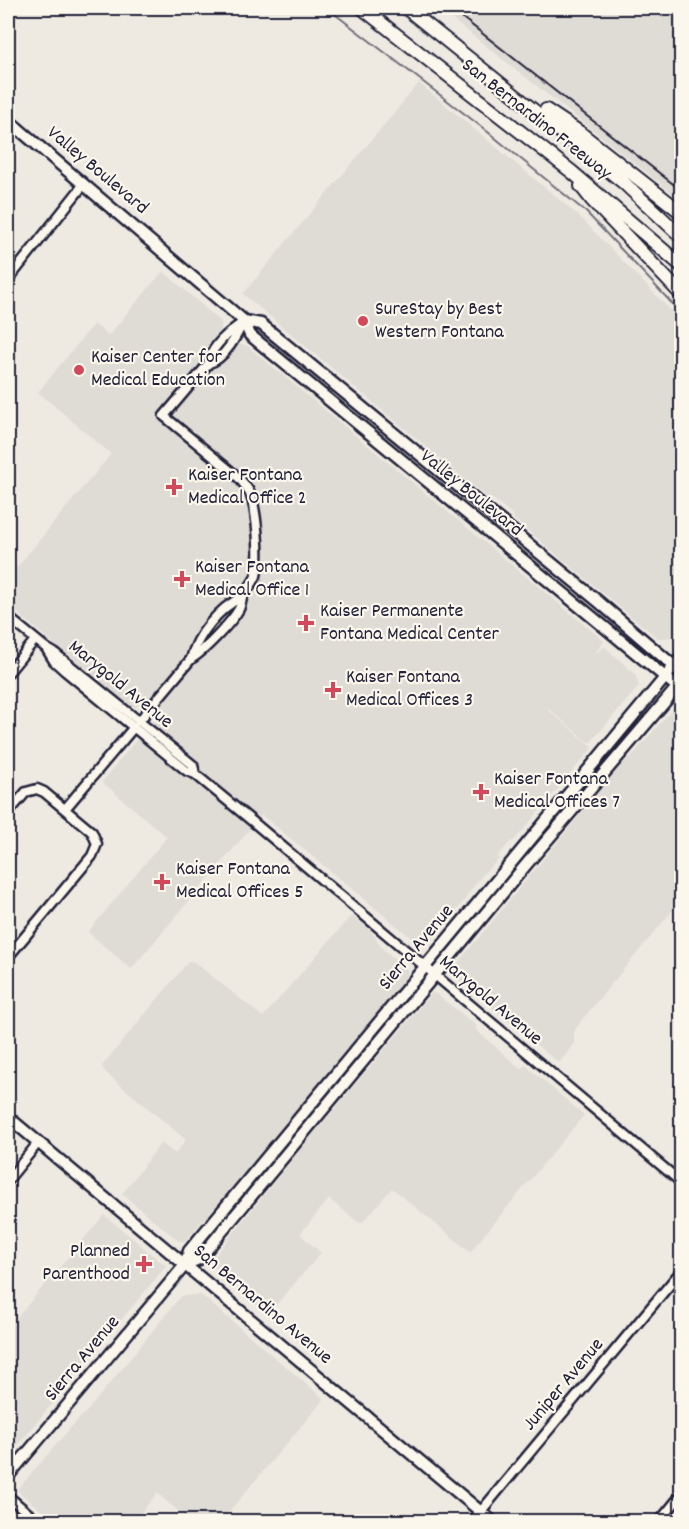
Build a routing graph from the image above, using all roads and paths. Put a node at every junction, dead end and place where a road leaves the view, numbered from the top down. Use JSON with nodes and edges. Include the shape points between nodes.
{"nodes":[{"id":1,"x":362,"y":8,"type":"edge"},
{"id":2,"x":406,"y":8,"type":"edge"},
{"id":3,"x":473,"y":60,"type":"junction"},
{"id":4,"x":8,"y":120,"type":"edge"},
{"id":5,"x":572,"y":172,"type":"junction"},
{"id":6,"x":84,"y":184,"type":"junction"},
{"id":7,"x":681,"y":213,"type":"edge"},
{"id":8,"x":681,"y":237,"type":"edge"},
{"id":9,"x":681,"y":266,"type":"edge"},
{"id":10,"x":8,"y":280,"type":"edge"},
{"id":11,"x":681,"y":295,"type":"edge"},
{"id":12,"x":244,"y":321,"type":"junction"},
{"id":13,"x":377,"y":441,"type":"junction"},
{"id":14,"x":427,"y":461,"type":"junction"},
{"id":15,"x":242,"y":597,"type":"junction"},
{"id":16,"x":221,"y":611,"type":"junction"},
{"id":17,"x":8,"y":617,"type":"edge"},
{"id":18,"x":215,"y":638,"type":"junction"},
{"id":19,"x":35,"y":640,"type":"junction"},
{"id":20,"x":46,"y":648,"type":"junction"},
{"id":21,"x":681,"y":657,"type":"edge"},
{"id":22,"x":191,"y":659,"type":"junction"},
{"id":23,"x":678,"y":670,"type":"edge"},
{"id":24,"x":8,"y":673,"type":"edge"},
{"id":25,"x":666,"y":677,"type":"junction"},
{"id":26,"x":680,"y":687,"type":"edge"},
{"id":27,"x":137,"y":724,"type":"junction"},
{"id":28,"x":65,"y":809,"type":"junction"},
{"id":29,"x":8,"y":813,"type":"edge"},
{"id":30,"x":8,"y":957,"type":"edge"},
{"id":31,"x":424,"y":967,"type":"junction"},
{"id":32,"x":434,"y":976,"type":"junction"},
{"id":33,"x":317,"y":1096,"type":"junction"},
{"id":34,"x":8,"y":1117,"type":"edge"},
{"id":35,"x":38,"y":1143,"type":"junction"},
{"id":36,"x":284,"y":1157,"type":"junction"},
{"id":37,"x":8,"y":1180,"type":"edge"},
{"id":38,"x":681,"y":1183,"type":"edge"},
{"id":39,"x":185,"y":1265,"type":"junction"},
{"id":40,"x":681,"y":1270,"type":"edge"},
{"id":41,"x":8,"y":1476,"type":"edge"},
{"id":42,"x":681,"y":1494,"type":"edge"},
{"id":43,"x":8,"y":1496,"type":"edge"},
{"id":44,"x":481,"y":1511,"type":"junction"},
{"id":45,"x":38,"y":1521,"type":"edge"},
{"id":46,"x":472,"y":1521,"type":"edge"},
{"id":47,"x":493,"y":1521,"type":"edge"},
{"id":48,"x":659,"y":1521,"type":"edge"}],
"edges":[{"from":1,"to":5,"type":"highway","name":"San Bernardino Freeway"},
{"from":2,"to":3,"type":"highway","name":"San Bernardino Freeway"},
{"from":3,"to":7,"type":"highway","via":[[579,132]]},
{"from":3,"to":8,"type":"highway","name":"San Bernardino Freeway","via":[[623,182]]},
{"from":4,"to":6,"type":"main road","name":"Valley Boulevard"},
{"from":5,"to":9,"type":"highway","name":"San Bernardino Freeway"},
{"from":5,"to":11,"type":"highway","via":[[592,200]]},
{"from":6,"to":10,"type":"street"},
{"from":6,"to":12,"type":"main road","name":"Valley Boulevard"},
{"from":12,"to":13,"type":"main road","name":"Valley Boulevard","via":[[250,335]]},
{"from":12,"to":14,"type":"main road","name":"Valley Boulevard","via":[[261,324]]},
{"from":12,"to":15,"type":"street","via":[[231,331],[164,416],[239,478],[248,490],[256,529],[257,568],[254,582]]},
{"from":13,"to":14,"type":"main road","via":[[416,460]]},
{"from":13,"to":25,"type":"main road","name":"Valley Boulevard"},
{"from":14,"to":23,"type":"main road","name":"Valley Boulevard"},
{"from":15,"to":16,"type":"street"},
{"from":15,"to":18,"type":"street","via":[[240,608]]},
{"from":16,"to":18,"type":"street","via":[[223,618],[214,631]]},
{"from":16,"to":22,"type":"street","via":[[201,635]]},
{"from":17,"to":19,"type":"street","name":"Marygold Avenue"},
{"from":18,"to":22,"type":"street"},
{"from":19,"to":20,"type":"street","name":"Marygold Avenue"},
{"from":19,"to":24,"type":"street"},
{"from":20,"to":27,"type":"street","name":"Marygold Avenue"},
{"from":20,"to":27,"type":"street","name":"Marygold Avenue","via":[[54,661]]},
{"from":21,"to":23,"type":"main road","name":"Sierra Avenue"},
{"from":22,"to":27,"type":"street"},
{"from":23,"to":25,"type":"main road","name":"Sierra Avenue"},
{"from":25,"to":26,"type":"main road","name":"Valley Boulevard"},
{"from":25,"to":31,"type":"main road","name":"Sierra Avenue"},
{"from":26,"to":32,"type":"main road","name":"Sierra Avenue"},
{"from":27,"to":28,"type":"street"},
{"from":27,"to":31,"type":"street","name":"Marygold Avenue","via":[[187,771]]},
{"from":28,"to":29,"type":"street","via":[[35,788],[23,795]]},
{"from":28,"to":30,"type":"street","via":[[94,834],[96,850]]},
{"from":31,"to":32,"type":"street","name":"Marygold Avenue"},
{"from":31,"to":33,"type":"main road","name":"Sierra Avenue"},
{"from":32,"to":36,"type":"main road","name":"Sierra Avenue"},
{"from":32,"to":38,"type":"street","name":"Marygold Avenue"},
{"from":33,"to":36,"type":"main road","via":[[321,1102],[291,1139]]},
{"from":33,"to":39,"type":"main road","name":"Sierra Avenue","via":[[189,1251]]},
{"from":34,"to":35,"type":"main road","name":"San Bernardino Avenue"},
{"from":35,"to":37,"type":"street"},
{"from":35,"to":39,"type":"main road","name":"San Bernardino Avenue"},
{"from":36,"to":39,"type":"main road","name":"Sierra Avenue","via":[[199,1259]]},
{"from":39,"to":41,"type":"main road","name":"Sierra Avenue"},
{"from":39,"to":44,"type":"main road","name":"San Bernardino Avenue"},
{"from":40,"to":44,"type":"street","name":"Juniper Avenue"},
{"from":42,"to":48,"type":"street"},
{"from":43,"to":45,"type":"street"},
{"from":44,"to":46,"type":"street","name":"Juniper Avenue"},
{"from":44,"to":47,"type":"main road","name":"San Bernardino Avenue"}]}
